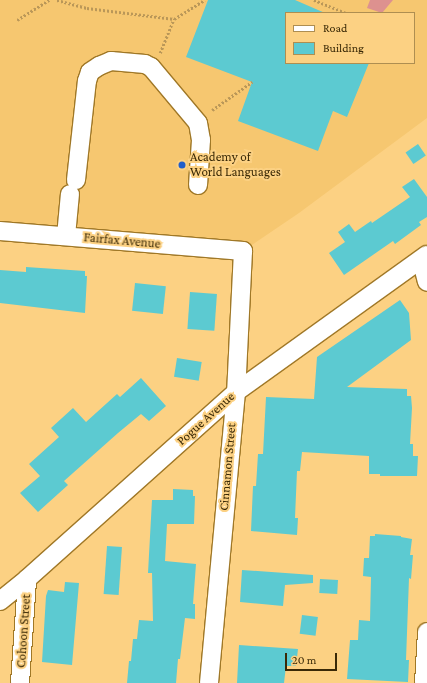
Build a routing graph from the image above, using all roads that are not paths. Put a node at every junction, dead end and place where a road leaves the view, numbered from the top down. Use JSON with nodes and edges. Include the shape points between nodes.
{"nodes":[{"id":1,"x":198,"y":185,"type":"dead end"},
{"id":2,"x":0,"y":231,"type":"edge"},
{"id":3,"x":66,"y":236,"type":"junction"},
{"id":4,"x":244,"y":250,"type":"joint"},
{"id":5,"x":423,"y":258,"type":"edge"},
{"id":6,"x":427,"y":282,"type":"edge"},
{"id":7,"x":236,"y":392,"type":"junction"},
{"id":8,"x":27,"y":579,"type":"junction"},
{"id":9,"x":0,"y":601,"type":"edge"},
{"id":10,"x":427,"y":632,"type":"edge"},
{"id":11,"x":20,"y":683,"type":"edge"},
{"id":12,"x":209,"y":683,"type":"edge"},
{"id":13,"x":424,"y":683,"type":"edge"}],
"edges":[{"from":1,"to":3,"type":"street","via":[[201,140],[198,123],[145,64],[111,62],[99,66],[90,72],[87,81]]},
{"from":2,"to":3,"type":"street","name":"Fairfax Avenue"},
{"from":3,"to":4,"type":"street","name":"Fairfax Avenue"},
{"from":4,"to":7,"type":"street","name":"Cinnamon Street"},
{"from":5,"to":6,"type":"street"},
{"from":5,"to":7,"type":"street","name":"Pogue Avenue"},
{"from":7,"to":8,"type":"street","name":"Pogue Avenue"},
{"from":7,"to":12,"type":"street","name":"Cinnamon Street"},
{"from":8,"to":9,"type":"street","name":"Pogue Avenue"},
{"from":8,"to":11,"type":"street","name":"Cohoon Street"},
{"from":10,"to":13,"type":"street"}]}
